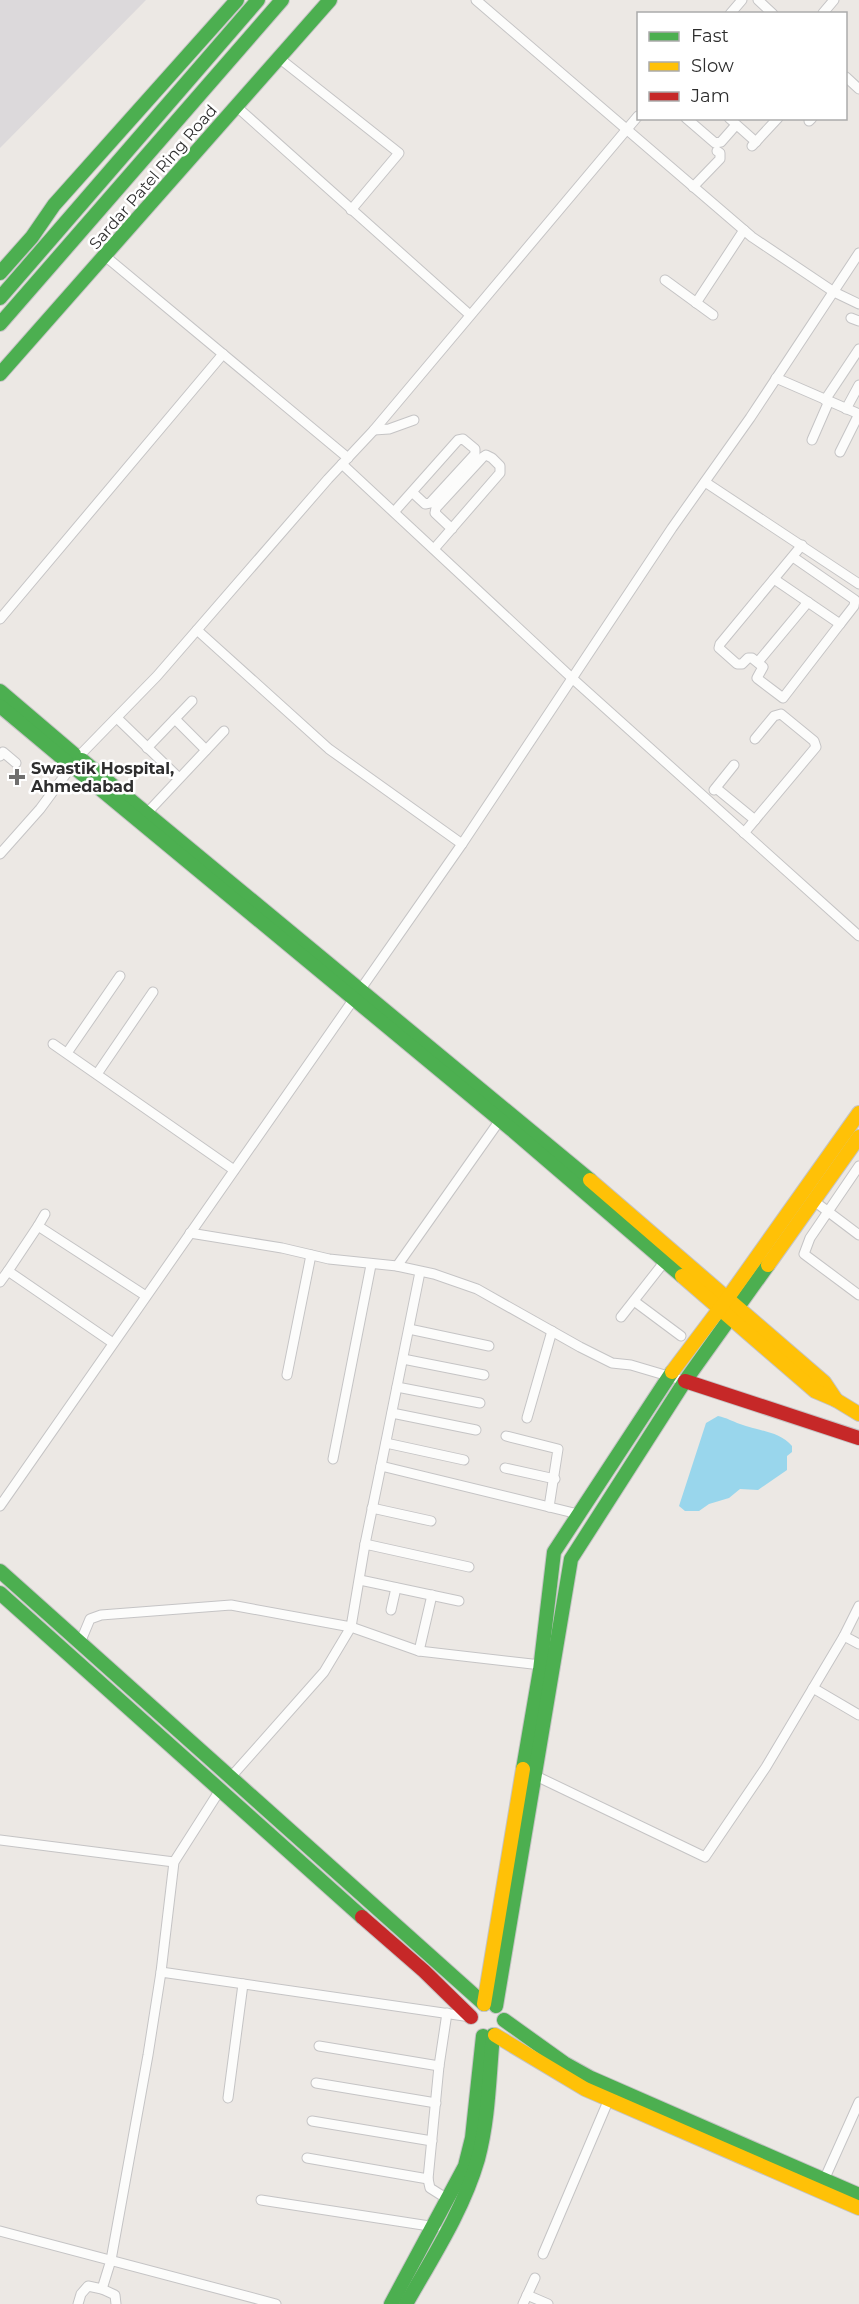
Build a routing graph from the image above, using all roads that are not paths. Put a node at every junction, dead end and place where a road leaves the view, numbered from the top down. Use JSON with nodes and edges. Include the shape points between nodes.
{"nodes":[{"id":1,"x":237,"y":0,"type":"edge"},
{"id":2,"x":258,"y":0,"type":"edge"},
{"id":3,"x":282,"y":0,"type":"edge"},
{"id":4,"x":330,"y":0,"type":"edge"},
{"id":5,"x":476,"y":0,"type":"edge"},
{"id":6,"x":742,"y":0,"type":"edge"},
{"id":7,"x":758,"y":0,"type":"edge"},
{"id":8,"x":834,"y":0,"type":"edge"},
{"id":9,"x":732,"y":12,"type":"edge"},
{"id":10,"x":771,"y":12,"type":"edge"},
{"id":11,"x":824,"y":12,"type":"edge"},
{"id":12,"x":279,"y":58,"type":"junction"},
{"id":13,"x":847,"y":80,"type":"edge"},
{"id":14,"x":859,"y":89,"type":"edge"},
{"id":15,"x":237,"y":106,"type":"junction"},
{"id":16,"x":637,"y":118,"type":"edge"},
{"id":17,"x":776,"y":120,"type":"edge"},
{"id":18,"x":698,"y":122,"type":"edge"},
{"id":19,"x":733,"y":122,"type":"edge"},
{"id":20,"x":626,"y":130,"type":"junction"},
{"id":21,"x":717,"y":151,"type":"dead end"},
{"id":22,"x":693,"y":187,"type":"junction"},
{"id":23,"x":351,"y":210,"type":"junction"},
{"id":24,"x":744,"y":230,"type":"junction"},
{"id":25,"x":859,"y":253,"type":"edge"},
{"id":26,"x":105,"y":256,"type":"junction"},
{"id":27,"x":0,"y":273,"type":"edge"},
{"id":28,"x":665,"y":280,"type":"dead end"},
{"id":29,"x":834,"y":292,"type":"junction"},
{"id":30,"x":0,"y":298,"type":"edge"},
{"id":31,"x":696,"y":303,"type":"junction"},
{"id":32,"x":859,"y":304,"type":"edge"},
{"id":33,"x":470,"y":315,"type":"junction"},
{"id":34,"x":713,"y":315,"type":"dead end"},
{"id":35,"x":0,"y":324,"type":"edge"},
{"id":36,"x":859,"y":349,"type":"edge"},
{"id":37,"x":223,"y":354,"type":"junction"},
{"id":38,"x":0,"y":374,"type":"edge"},
{"id":39,"x":776,"y":378,"type":"junction"},
{"id":40,"x":859,"y":385,"type":"edge"},
{"id":41,"x":827,"y":401,"type":"junction"},
{"id":42,"x":846,"y":409,"type":"junction"},
{"id":43,"x":859,"y":414,"type":"edge"},
{"id":44,"x":414,"y":420,"type":"dead end"},
{"id":45,"x":374,"y":430,"type":"junction"},
{"id":46,"x":812,"y":440,"type":"dead end"},
{"id":47,"x":840,"y":452,"type":"dead end"},
{"id":48,"x":345,"y":461,"type":"junction"},
{"id":49,"x":705,"y":482,"type":"junction"},
{"id":50,"x":412,"y":492,"type":"junction"},
{"id":51,"x":394,"y":512,"type":"junction"},
{"id":52,"x":452,"y":529,"type":"junction"},
{"id":53,"x":802,"y":545,"type":"junction"},
{"id":54,"x":434,"y":549,"type":"junction"},
{"id":55,"x":793,"y":557,"type":"junction"},
{"id":56,"x":774,"y":579,"type":"junction"},
{"id":57,"x":859,"y":584,"type":"edge"},
{"id":58,"x":808,"y":602,"type":"junction"},
{"id":59,"x":0,"y":619,"type":"edge"},
{"id":60,"x":840,"y":624,"type":"junction"},
{"id":61,"x":197,"y":630,"type":"junction"},
{"id":62,"x":758,"y":662,"type":"junction"},
{"id":63,"x":573,"y":679,"type":"junction"},
{"id":64,"x":0,"y":691,"type":"edge"},
{"id":65,"x":192,"y":701,"type":"dead end"},
{"id":66,"x":0,"y":706,"type":"edge"},
{"id":67,"x":117,"y":718,"type":"junction"},
{"id":68,"x":175,"y":719,"type":"junction"},
{"id":69,"x":224,"y":731,"type":"dead end"},
{"id":70,"x":755,"y":739,"type":"dead end"},
{"id":71,"x":147,"y":748,"type":"junction"},
{"id":72,"x":206,"y":750,"type":"junction"},
{"id":73,"x":1,"y":752,"type":"edge"},
{"id":74,"x":75,"y":761,"type":"junction"},
{"id":75,"x":15,"y":763,"type":"dead end"},
{"id":76,"x":734,"y":765,"type":"dead end"},
{"id":77,"x":179,"y":778,"type":"junction"},
{"id":78,"x":716,"y":788,"type":"junction"},
{"id":79,"x":707,"y":799,"type":"junction"},
{"id":80,"x":147,"y":813,"type":"junction"},
{"id":81,"x":755,"y":820,"type":"junction"},
{"id":82,"x":744,"y":833,"type":"junction"},
{"id":83,"x":462,"y":844,"type":"junction"},
{"id":84,"x":0,"y":853,"type":"edge"},
{"id":85,"x":859,"y":936,"type":"edge"},
{"id":86,"x":120,"y":976,"type":"dead end"},
{"id":87,"x":153,"y":992,"type":"dead end"},
{"id":88,"x":357,"y":993,"type":"junction"},
{"id":89,"x":53,"y":1044,"type":"dead end"},
{"id":90,"x":67,"y":1053,"type":"junction"},
{"id":91,"x":97,"y":1074,"type":"junction"},
{"id":92,"x":859,"y":1113,"type":"edge"},
{"id":93,"x":500,"y":1120,"type":"junction"},
{"id":94,"x":859,"y":1137,"type":"edge"},
{"id":95,"x":859,"y":1166,"type":"edge"},
{"id":96,"x":234,"y":1170,"type":"junction"},
{"id":97,"x":814,"y":1201,"type":"junction"},
{"id":98,"x":828,"y":1212,"type":"junction"},
{"id":99,"x":45,"y":1214,"type":"dead end"},
{"id":100,"x":38,"y":1226,"type":"junction"},
{"id":101,"x":190,"y":1233,"type":"junction"},
{"id":102,"x":859,"y":1234,"type":"edge"},
{"id":103,"x":311,"y":1255,"type":"junction"},
{"id":104,"x":665,"y":1261,"type":"junction"},
{"id":105,"x":371,"y":1265,"type":"junction"},
{"id":106,"x":397,"y":1266,"type":"junction"},
{"id":107,"x":8,"y":1271,"type":"junction"},
{"id":108,"x":420,"y":1272,"type":"junction"},
{"id":109,"x":0,"y":1282,"type":"edge"},
{"id":110,"x":859,"y":1295,"type":"edge"},
{"id":111,"x":146,"y":1296,"type":"junction"},
{"id":112,"x":634,"y":1301,"type":"junction"},
{"id":113,"x":729,"y":1307,"type":"junction"},
{"id":114,"x":621,"y":1317,"type":"dead end"},
{"id":115,"x":410,"y":1329,"type":"junction"},
{"id":116,"x":552,"y":1331,"type":"junction"},
{"id":117,"x":681,"y":1336,"type":"dead end"},
{"id":118,"x":113,"y":1343,"type":"junction"},
{"id":119,"x":489,"y":1346,"type":"dead end"},
{"id":120,"x":403,"y":1359,"type":"junction"},
{"id":121,"x":286,"y":1375,"type":"dead end"},
{"id":122,"x":484,"y":1375,"type":"dead end"},
{"id":123,"x":668,"y":1377,"type":"junction"},
{"id":124,"x":685,"y":1381,"type":"junction"},
{"id":125,"x":397,"y":1387,"type":"junction"},
{"id":126,"x":480,"y":1403,"type":"dead end"},
{"id":127,"x":392,"y":1413,"type":"junction"},
{"id":128,"x":859,"y":1414,"type":"edge"},
{"id":129,"x":526,"y":1418,"type":"dead end"},
{"id":130,"x":476,"y":1430,"type":"dead end"},
{"id":131,"x":506,"y":1436,"type":"dead end"},
{"id":132,"x":859,"y":1438,"type":"edge"},
{"id":133,"x":386,"y":1443,"type":"junction"},
{"id":134,"x":333,"y":1459,"type":"dead end"},
{"id":135,"x":464,"y":1460,"type":"dead end"},
{"id":136,"x":381,"y":1466,"type":"junction"},
{"id":137,"x":505,"y":1468,"type":"dead end"},
{"id":138,"x":555,"y":1479,"type":"junction"},
{"id":139,"x":0,"y":1506,"type":"edge"},
{"id":140,"x":549,"y":1507,"type":"junction"},
{"id":141,"x":372,"y":1508,"type":"junction"},
{"id":142,"x":578,"y":1514,"type":"junction"},
{"id":143,"x":431,"y":1521,"type":"dead end"},
{"id":144,"x":365,"y":1544,"type":"junction"},
{"id":145,"x":469,"y":1567,"type":"dead end"},
{"id":146,"x":0,"y":1571,"type":"edge"},
{"id":147,"x":360,"y":1580,"type":"junction"},
{"id":148,"x":396,"y":1588,"type":"junction"},
{"id":149,"x":0,"y":1593,"type":"edge"},
{"id":150,"x":432,"y":1595,"type":"junction"},
{"id":151,"x":459,"y":1601,"type":"dead end"},
{"id":152,"x":859,"y":1606,"type":"edge"},
{"id":153,"x":391,"y":1610,"type":"dead end"},
{"id":154,"x":351,"y":1627,"type":"junction"},
{"id":155,"x":844,"y":1636,"type":"junction"},
{"id":156,"x":80,"y":1642,"type":"junction"},
{"id":157,"x":859,"y":1644,"type":"edge"},
{"id":158,"x":419,"y":1651,"type":"junction"},
{"id":159,"x":541,"y":1665,"type":"junction"},
{"id":160,"x":813,"y":1688,"type":"junction"},
{"id":161,"x":859,"y":1715,"type":"edge"},
{"id":162,"x":536,"y":1776,"type":"junction"},
{"id":163,"x":230,"y":1778,"type":"junction"},
{"id":164,"x":220,"y":1790,"type":"junction"},
{"id":165,"x":0,"y":1840,"type":"edge"},
{"id":166,"x":174,"y":1862,"type":"junction"},
{"id":167,"x":161,"y":1972,"type":"junction"},
{"id":168,"x":243,"y":1984,"type":"junction"},
{"id":169,"x":490,"y":2005,"type":"junction"},
{"id":170,"x":447,"y":2013,"type":"junction"},
{"id":171,"x":471,"y":2017,"type":"junction"},
{"id":172,"x":504,"y":2020,"type":"junction"},
{"id":173,"x":490,"y":2035,"type":"junction"},
{"id":174,"x":319,"y":2046,"type":"dead end"},
{"id":175,"x":439,"y":2066,"type":"junction"},
{"id":176,"x":316,"y":2083,"type":"dead end"},
{"id":177,"x":228,"y":2098,"type":"dead end"},
{"id":178,"x":609,"y":2099,"type":"junction"},
{"id":179,"x":859,"y":2102,"type":"edge"},
{"id":180,"x":436,"y":2103,"type":"junction"},
{"id":181,"x":312,"y":2121,"type":"dead end"},
{"id":182,"x":432,"y":2141,"type":"junction"},
{"id":183,"x":308,"y":2158,"type":"dead end"},
{"id":184,"x":428,"y":2179,"type":"junction"},
{"id":185,"x":824,"y":2180,"type":"junction"},
{"id":186,"x":859,"y":2195,"type":"edge"},
{"id":187,"x":448,"y":2199,"type":"junction"},
{"id":188,"x":261,"y":2200,"type":"dead end"},
{"id":189,"x":859,"y":2208,"type":"edge"},
{"id":190,"x":440,"y":2227,"type":"junction"},
{"id":191,"x":0,"y":2232,"type":"edge"},
{"id":192,"x":543,"y":2253,"type":"dead end"},
{"id":193,"x":111,"y":2260,"type":"junction"},
{"id":194,"x":535,"y":2278,"type":"dead end"},
{"id":195,"x":102,"y":2289,"type":"junction"},
{"id":196,"x":525,"y":2300,"type":"edge"},
{"id":197,"x":78,"y":2304,"type":"edge"},
{"id":198,"x":116,"y":2304,"type":"edge"},
{"id":199,"x":276,"y":2304,"type":"edge"},
{"id":200,"x":391,"y":2304,"type":"edge"},
{"id":201,"x":406,"y":2304,"type":"edge"},
{"id":202,"x":548,"y":2304,"type":"edge"}],
"edges":[{"from":1,"to":27,"type":"main road","via":[[54,205]]},
{"from":2,"to":30,"type":"main road"},
{"from":3,"to":35,"type":"main road","name":"Sardar Patel Ring Road"},
{"from":4,"to":12,"type":"main road","name":"Sardar Patel Ring Road"},
{"from":5,"to":20,"type":"street"},
{"from":6,"to":9,"type":"street"},
{"from":7,"to":10,"type":"street"},
{"from":8,"to":11,"type":"street"},
{"from":12,"to":15,"type":"main road","name":"Sardar Patel Ring Road"},
{"from":12,"to":23,"type":"street","via":[[399,153]]},
{"from":13,"to":14,"type":"street"},
{"from":15,"to":23,"type":"street"},
{"from":15,"to":26,"type":"main road","name":"Sardar Patel Ring Road"},
{"from":16,"to":20,"type":"street"},
{"from":17,"to":19,"type":"street","via":[[754,144]]},
{"from":18,"to":19,"type":"street","via":[[718,143]]},
{"from":20,"to":22,"type":"street"},
{"from":20,"to":33,"type":"street"},
{"from":21,"to":22,"type":"street","via":[[720,159]]},
{"from":22,"to":24,"type":"street"},
{"from":23,"to":33,"type":"street"},
{"from":24,"to":29,"type":"street"},
{"from":24,"to":31,"type":"street"},
{"from":25,"to":29,"type":"street"},
{"from":26,"to":37,"type":"street"},
{"from":26,"to":38,"type":"main road","name":"Sardar Patel Ring Road"},
{"from":28,"to":31,"type":"street"},
{"from":29,"to":32,"type":"street"},
{"from":29,"to":39,"type":"street"},
{"from":31,"to":34,"type":"street"},
{"from":33,"to":45,"type":"street"},
{"from":36,"to":41,"type":"street"},
{"from":37,"to":48,"type":"street"},
{"from":37,"to":59,"type":"street"},
{"from":39,"to":41,"type":"street"},
{"from":39,"to":49,"type":"street"},
{"from":40,"to":42,"type":"street"},
{"from":41,"to":42,"type":"street"},
{"from":41,"to":46,"type":"street"},
{"from":42,"to":43,"type":"street"},
{"from":43,"to":47,"type":"street"},
{"from":44,"to":45,"type":"street"},
{"from":45,"to":48,"type":"street"},
{"from":48,"to":51,"type":"street"},
{"from":48,"to":61,"type":"street"},
{"from":49,"to":53,"type":"street"},
{"from":49,"to":63,"type":"street"},
{"from":50,"to":50,"type":"street","via":[[458,440],[463,439],[475,449],[475,454],[430,503],[425,504]]},
{"from":50,"to":51,"type":"street"},
{"from":51,"to":54,"type":"street"},
{"from":52,"to":52,"type":"street","via":[[500,473],[500,466],[492,458],[483,457],[436,508],[435,513]]},
{"from":52,"to":54,"type":"street"},
{"from":53,"to":55,"type":"street"},
{"from":53,"to":57,"type":"street"},
{"from":54,"to":63,"type":"street"},
{"from":55,"to":56,"type":"street"},
{"from":55,"to":60,"type":"street","via":[[855,600]]},
{"from":56,"to":58,"type":"street"},
{"from":56,"to":62,"type":"street","via":[[719,648],[737,664],[751,657]]},
{"from":58,"to":60,"type":"street"},
{"from":58,"to":62,"type":"street"},
{"from":60,"to":62,"type":"street","via":[[783,698],[758,680],[763,669]]},
{"from":61,"to":67,"type":"street"},
{"from":61,"to":83,"type":"street","via":[[329,750]]},
{"from":63,"to":79,"type":"street"},
{"from":63,"to":83,"type":"street"},
{"from":64,"to":74,"type":"main road"},
{"from":65,"to":68,"type":"street"},
{"from":66,"to":74,"type":"main road"},
{"from":67,"to":71,"type":"street"},
{"from":67,"to":74,"type":"street"},
{"from":68,"to":71,"type":"street"},
{"from":68,"to":72,"type":"street"},
{"from":69,"to":72,"type":"street"},
{"from":70,"to":81,"type":"street","via":[[774,716],[781,714],[816,747]]},
{"from":71,"to":77,"type":"street"},
{"from":72,"to":77,"type":"street"},
{"from":73,"to":75,"type":"street"},
{"from":74,"to":80,"type":"main road"},
{"from":74,"to":84,"type":"street","via":[[40,809]]},
{"from":74,"to":88,"type":"main road"},
{"from":76,"to":78,"type":"street"},
{"from":77,"to":80,"type":"street"},
{"from":78,"to":79,"type":"street"},
{"from":78,"to":81,"type":"street"},
{"from":79,"to":82,"type":"street"},
{"from":80,"to":88,"type":"main road"},
{"from":81,"to":82,"type":"street"},
{"from":82,"to":85,"type":"street"},
{"from":83,"to":88,"type":"street"},
{"from":86,"to":90,"type":"street"},
{"from":87,"to":91,"type":"street"},
{"from":88,"to":93,"type":"main road"},
{"from":88,"to":96,"type":"street"},
{"from":88,"to":113,"type":"main road"},
{"from":89,"to":90,"type":"street"},
{"from":90,"to":91,"type":"street"},
{"from":91,"to":96,"type":"street"},
{"from":92,"to":113,"type":"main road"},
{"from":93,"to":104,"type":"main road"},
{"from":93,"to":106,"type":"street"},
{"from":94,"to":97,"type":"main road"},
{"from":95,"to":98,"type":"street"},
{"from":96,"to":101,"type":"street"},
{"from":97,"to":98,"type":"street"},
{"from":97,"to":113,"type":"main road"},
{"from":98,"to":102,"type":"street"},
{"from":98,"to":110,"type":"street","via":[[804,1254]]},
{"from":99,"to":100,"type":"street"},
{"from":100,"to":107,"type":"street"},
{"from":100,"to":111,"type":"street"},
{"from":101,"to":103,"type":"street"},
{"from":101,"to":111,"type":"street"},
{"from":103,"to":105,"type":"street"},
{"from":103,"to":121,"type":"street"},
{"from":104,"to":112,"type":"street"},
{"from":104,"to":113,"type":"main road"},
{"from":105,"to":106,"type":"street"},
{"from":105,"to":134,"type":"street"},
{"from":106,"to":108,"type":"street"},
{"from":107,"to":109,"type":"street"},
{"from":107,"to":118,"type":"street"},
{"from":108,"to":115,"type":"street"},
{"from":108,"to":116,"type":"street","via":[[477,1289]]},
{"from":111,"to":118,"type":"street"},
{"from":112,"to":114,"type":"street"},
{"from":112,"to":117,"type":"street"},
{"from":113,"to":123,"type":"main road"},
{"from":113,"to":124,"type":"main road"},
{"from":113,"to":128,"type":"main road","via":[[815,1391]]},
{"from":115,"to":119,"type":"street"},
{"from":115,"to":120,"type":"street"},
{"from":116,"to":123,"type":"street","via":[[612,1363]]},
{"from":116,"to":129,"type":"street"},
{"from":118,"to":139,"type":"street"},
{"from":120,"to":122,"type":"street"},
{"from":120,"to":125,"type":"street"},
{"from":123,"to":124,"type":"street"},
{"from":123,"to":142,"type":"main road"},
{"from":124,"to":132,"type":"main road"},
{"from":124,"to":162,"type":"main road","via":[[572,1559]]},
{"from":125,"to":126,"type":"street"},
{"from":125,"to":127,"type":"street"},
{"from":127,"to":130,"type":"street"},
{"from":127,"to":133,"type":"street"},
{"from":131,"to":138,"type":"street","via":[[558,1449]]},
{"from":133,"to":135,"type":"street"},
{"from":133,"to":136,"type":"street"},
{"from":136,"to":140,"type":"street"},
{"from":136,"to":141,"type":"street"},
{"from":137,"to":138,"type":"street"},
{"from":138,"to":140,"type":"street"},
{"from":140,"to":142,"type":"street"},
{"from":141,"to":143,"type":"street"},
{"from":141,"to":144,"type":"street"},
{"from":142,"to":159,"type":"main road","via":[[554,1552]]},
{"from":144,"to":145,"type":"street"},
{"from":144,"to":147,"type":"street"},
{"from":146,"to":156,"type":"main road"},
{"from":147,"to":148,"type":"street"},
{"from":147,"to":154,"type":"street"},
{"from":148,"to":150,"type":"street"},
{"from":148,"to":153,"type":"street"},
{"from":149,"to":164,"type":"main road"},
{"from":150,"to":151,"type":"street"},
{"from":150,"to":158,"type":"street"},
{"from":152,"to":155,"type":"street"},
{"from":154,"to":156,"type":"street","via":[[231,1605],[101,1615],[90,1618]]},
{"from":154,"to":158,"type":"street"},
{"from":154,"to":163,"type":"street","via":[[324,1672]]},
{"from":155,"to":157,"type":"street"},
{"from":155,"to":160,"type":"street"},
{"from":156,"to":163,"type":"main road"},
{"from":158,"to":159,"type":"street"},
{"from":159,"to":169,"type":"main road"},
{"from":160,"to":161,"type":"street"},
{"from":160,"to":162,"type":"street","via":[[705,1857]]},
{"from":162,"to":169,"type":"main road"},
{"from":163,"to":169,"type":"main road"},
{"from":164,"to":166,"type":"street"},
{"from":164,"to":171,"type":"main road"},
{"from":165,"to":166,"type":"street"},
{"from":166,"to":167,"type":"street"},
{"from":167,"to":168,"type":"street"},
{"from":167,"to":193,"type":"street"},
{"from":168,"to":170,"type":"street"},
{"from":168,"to":177,"type":"street"},
{"from":169,"to":171,"type":"main road","via":[[474,2010]]},
{"from":169,"to":172,"type":"main road","via":[[503,2014]]},
{"from":170,"to":171,"type":"street"},
{"from":170,"to":175,"type":"street"},
{"from":171,"to":173,"type":"main road","via":[[473,2028]]},
{"from":172,"to":173,"type":"main road","via":[[500,2031]]},
{"from":172,"to":185,"type":"main road","via":[[591,2078]]},
{"from":173,"to":178,"type":"main road"},
{"from":173,"to":187,"type":"main road","via":[[465,2166]]},
{"from":173,"to":190,"type":"main road","via":[[482,2141],[474,2170]]},
{"from":174,"to":175,"type":"street"},
{"from":175,"to":180,"type":"street"},
{"from":176,"to":180,"type":"street"},
{"from":178,"to":189,"type":"main road"},
{"from":178,"to":192,"type":"street"},
{"from":179,"to":185,"type":"street"},
{"from":180,"to":182,"type":"street"},
{"from":181,"to":182,"type":"street"},
{"from":182,"to":184,"type":"street"},
{"from":183,"to":184,"type":"street"},
{"from":184,"to":187,"type":"street","via":[[430,2188]]},
{"from":185,"to":186,"type":"main road"},
{"from":187,"to":190,"type":"main road"},
{"from":188,"to":190,"type":"street"},
{"from":190,"to":200,"type":"main road"},
{"from":190,"to":201,"type":"main road"},
{"from":191,"to":193,"type":"street"},
{"from":193,"to":195,"type":"street"},
{"from":193,"to":199,"type":"street"},
{"from":194,"to":196,"type":"street"},
{"from":195,"to":197,"type":"street","via":[[88,2286]]},
{"from":195,"to":198,"type":"street","via":[[115,2295]]},
{"from":196,"to":202,"type":"street"}]}
